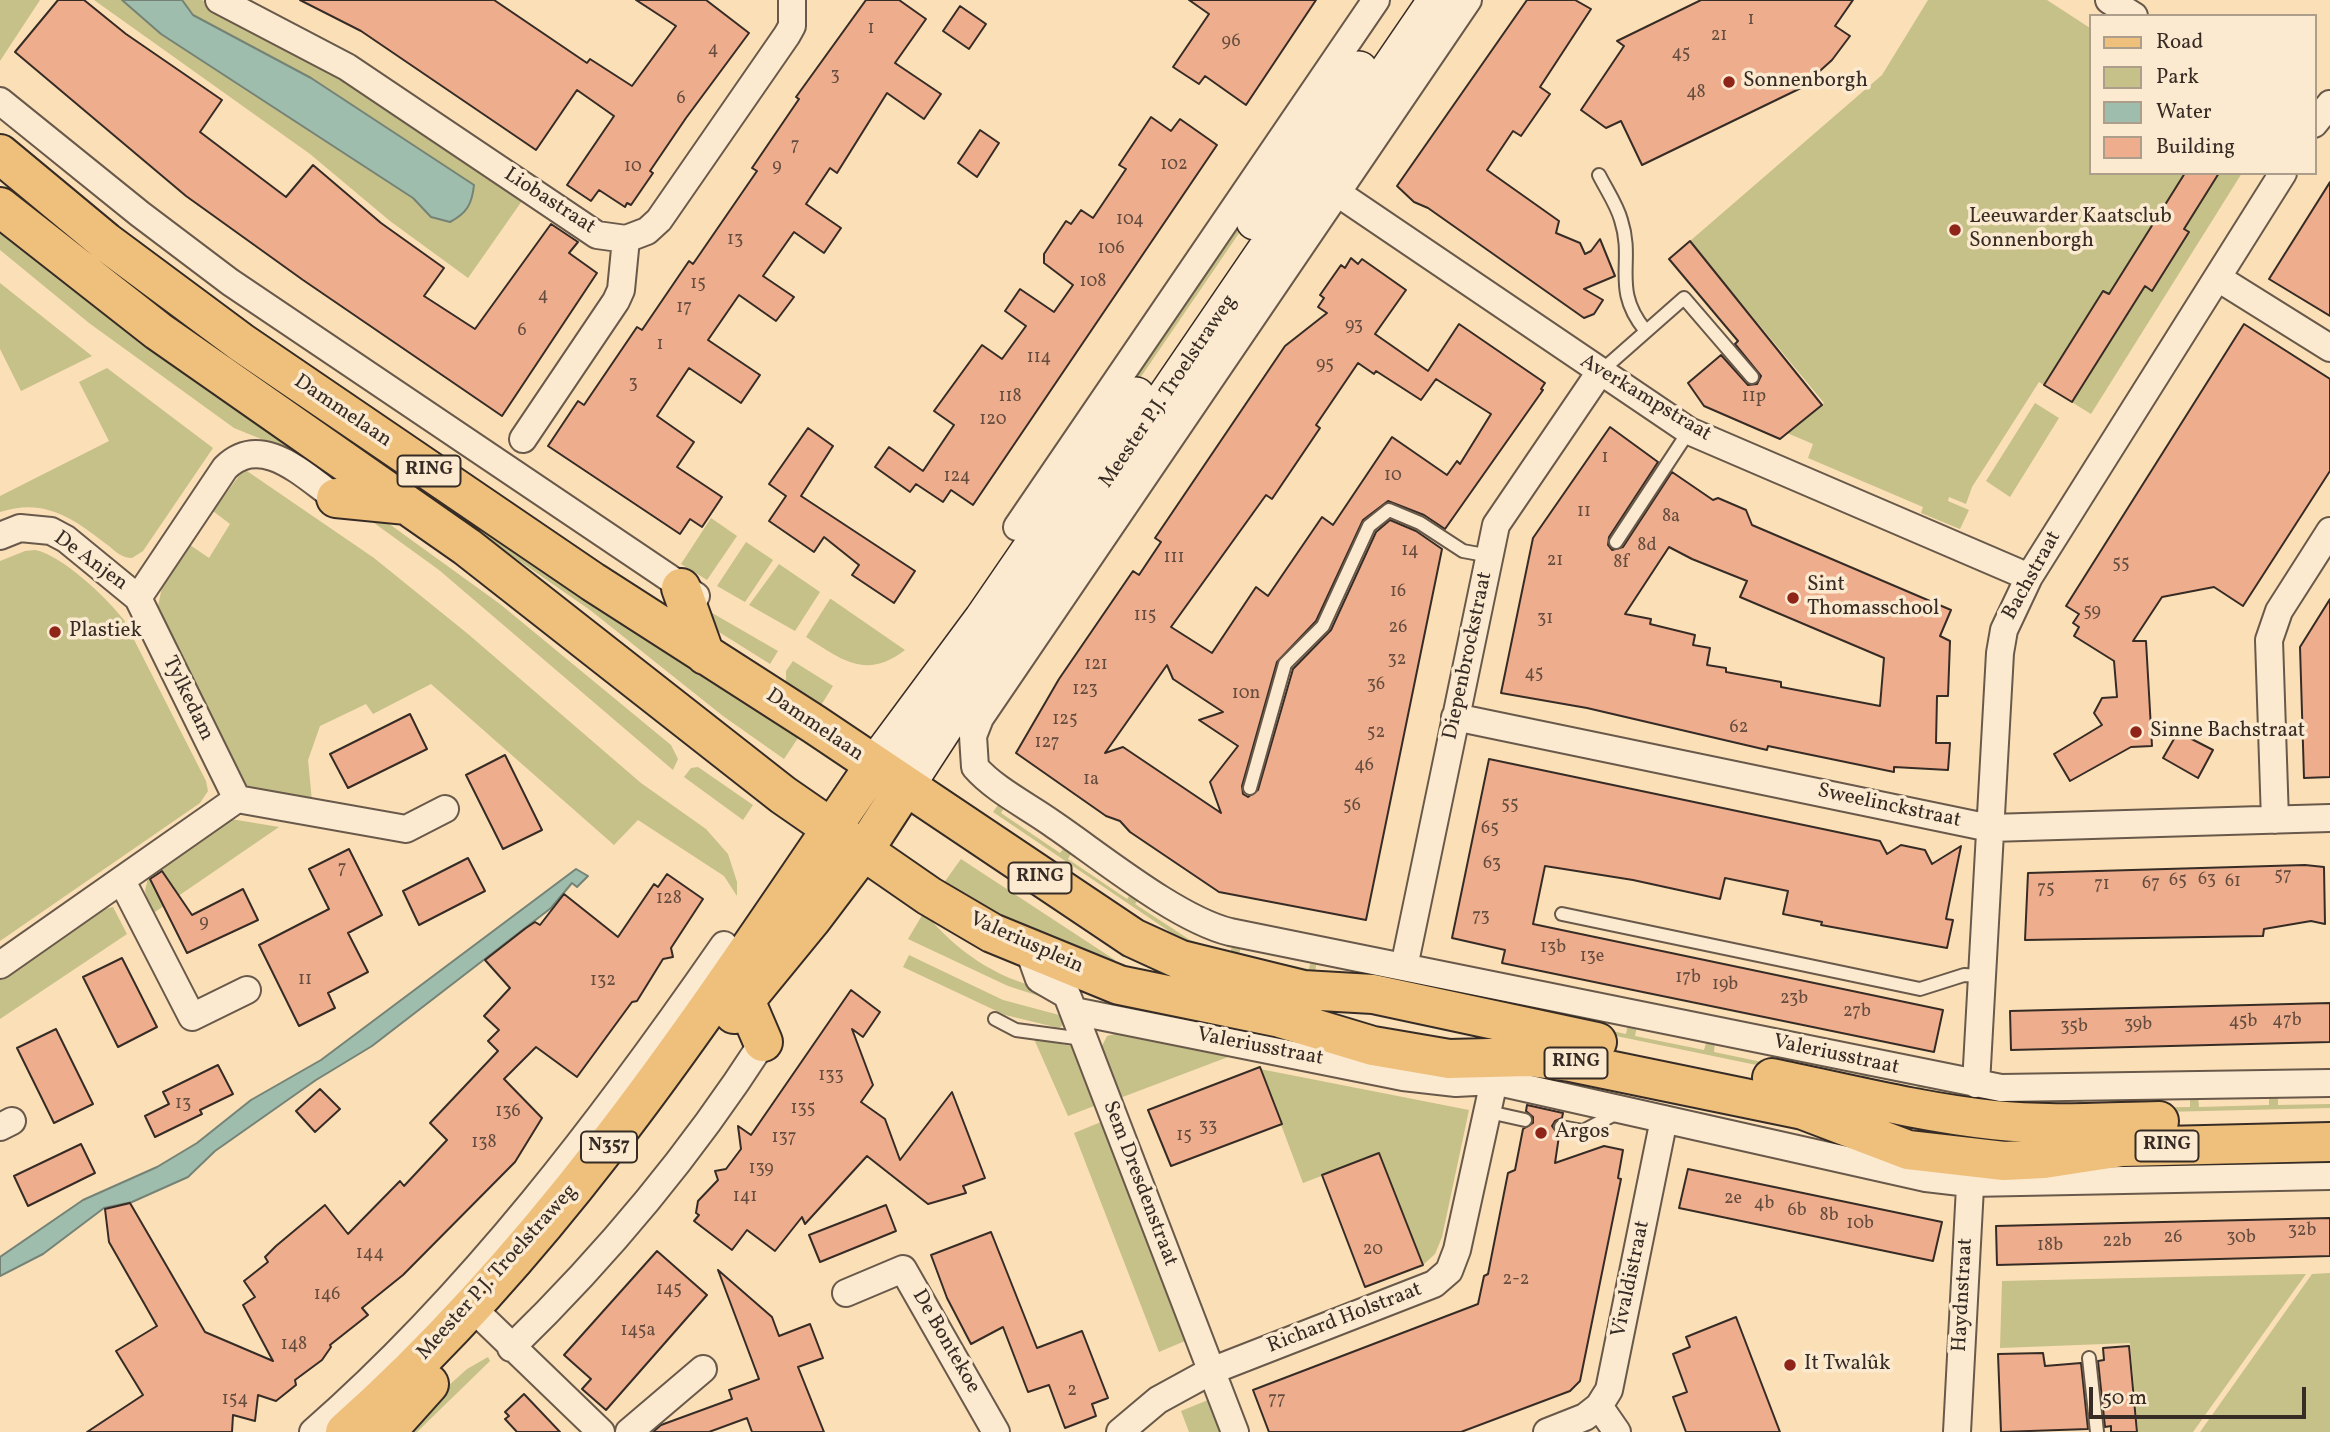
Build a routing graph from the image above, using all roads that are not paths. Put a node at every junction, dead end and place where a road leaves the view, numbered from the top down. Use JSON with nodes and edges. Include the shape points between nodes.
{"nodes":[{"id":1,"x":219,"y":0,"type":"edge"},
{"id":2,"x":792,"y":0,"type":"edge"},
{"id":3,"x":1376,"y":0,"type":"edge"},
{"id":4,"x":1407,"y":0,"type":"edge"},
{"id":5,"x":1437,"y":0,"type":"edge"},
{"id":6,"x":1468,"y":0,"type":"edge"},
{"id":7,"x":2109,"y":0,"type":"edge"},
{"id":8,"x":2131,"y":14,"type":"edge"},
{"id":9,"x":0,"y":101,"type":"edge"},
{"id":10,"x":2330,"y":104,"type":"edge"},
{"id":11,"x":2316,"y":122,"type":"edge"},
{"id":12,"x":0,"y":154,"type":"edge"},
{"id":13,"x":1305,"y":172,"type":"junction"},
{"id":14,"x":1599,"y":175,"type":"dead end"},
{"id":15,"x":2282,"y":175,"type":"edge"},
{"id":16,"x":0,"y":206,"type":"edge"},
{"id":17,"x":626,"y":239,"type":"junction"},
{"id":18,"x":2218,"y":278,"type":"junction"},
{"id":19,"x":1645,"y":330,"type":"junction"},
{"id":20,"x":2330,"y":348,"type":"edge"},
{"id":21,"x":1600,"y":372,"type":"junction"},
{"id":22,"x":1752,"y":377,"type":"dead end"},
{"id":23,"x":1689,"y":431,"type":"junction"},
{"id":24,"x":523,"y":439,"type":"dead end"},
{"id":25,"x":336,"y":498,"type":"joint"},
{"id":26,"x":410,"y":505,"type":"junction"},
{"id":27,"x":2330,"y":531,"type":"edge"},
{"id":28,"x":0,"y":536,"type":"edge"},
{"id":29,"x":1616,"y":542,"type":"dead end"},
{"id":30,"x":1490,"y":556,"type":"junction"},
{"id":31,"x":2029,"y":577,"type":"junction"},
{"id":32,"x":691,"y":594,"type":"joint"},
{"id":33,"x":138,"y":598,"type":"junction"},
{"id":34,"x":1016,"y":641,"type":"junction"},
{"id":35,"x":705,"y":655,"type":"junction"},
{"id":36,"x":1455,"y":717,"type":"junction"},
{"id":37,"x":874,"y":765,"type":"junction"},
{"id":38,"x":905,"y":787,"type":"junction"},
{"id":39,"x":1250,"y":788,"type":"dead end"},
{"id":40,"x":237,"y":799,"type":"junction"},
{"id":41,"x":445,"y":809,"type":"dead end"},
{"id":42,"x":2330,"y":818,"type":"edge"},
{"id":43,"x":2275,"y":820,"type":"junction"},
{"id":44,"x":832,"y":828,"type":"junction"},
{"id":45,"x":1990,"y":828,"type":"junction"},
{"id":46,"x":864,"y":850,"type":"junction"},
{"id":47,"x":122,"y":881,"type":"junction"},
{"id":48,"x":1562,"y":914,"type":"dead end"},
{"id":49,"x":762,"y":932,"type":"junction"},
{"id":50,"x":1230,"y":932,"type":"joint"},
{"id":51,"x":724,"y":945,"type":"joint"},
{"id":52,"x":1029,"y":951,"type":"junction"},
{"id":53,"x":0,"y":965,"type":"edge"},
{"id":54,"x":1404,"y":967,"type":"junction"},
{"id":55,"x":1346,"y":974,"type":"junction"},
{"id":56,"x":1981,"y":976,"type":"junction"},
{"id":57,"x":247,"y":990,"type":"dead end"},
{"id":58,"x":744,"y":1000,"type":"junction"},
{"id":59,"x":1203,"y":1003,"type":"joint"},
{"id":60,"x":1074,"y":1011,"type":"junction"},
{"id":61,"x":995,"y":1018,"type":"dead end"},
{"id":62,"x":1475,"y":1018,"type":"junction"},
{"id":63,"x":1083,"y":1040,"type":"junction"},
{"id":64,"x":764,"y":1042,"type":"joint"},
{"id":65,"x":1442,"y":1066,"type":"junction"},
{"id":66,"x":1494,"y":1081,"type":"junction"},
{"id":67,"x":2330,"y":1083,"type":"edge"},
{"id":68,"x":1976,"y":1084,"type":"junction"},
{"id":69,"x":1623,"y":1110,"type":"junction"},
{"id":70,"x":1489,"y":1112,"type":"junction"},
{"id":71,"x":2330,"y":1117,"type":"edge"},
{"id":72,"x":1664,"y":1119,"type":"junction"},
{"id":73,"x":1525,"y":1120,"type":"dead end"},
{"id":74,"x":2028,"y":1122,"type":"junction"},
{"id":75,"x":1561,"y":1127,"type":"dead end"},
{"id":76,"x":2330,"y":1142,"type":"edge"},
{"id":77,"x":1864,"y":1150,"type":"junction"},
{"id":78,"x":1982,"y":1167,"type":"junction"},
{"id":79,"x":2330,"y":1176,"type":"edge"},
{"id":80,"x":846,"y":1293,"type":"dead end"},
{"id":81,"x":481,"y":1318,"type":"junction"},
{"id":82,"x":2089,"y":1358,"type":"dead end"},
{"id":83,"x":703,"y":1369,"type":"dead end"},
{"id":84,"x":1211,"y":1371,"type":"junction"},
{"id":85,"x":1599,"y":1406,"type":"junction"},
{"id":86,"x":313,"y":1432,"type":"edge"},
{"id":87,"x":345,"y":1432,"type":"edge"},
{"id":88,"x":386,"y":1432,"type":"edge"},
{"id":89,"x":601,"y":1432,"type":"edge"},
{"id":90,"x":629,"y":1432,"type":"edge"},
{"id":91,"x":996,"y":1432,"type":"edge"},
{"id":92,"x":1119,"y":1432,"type":"edge"},
{"id":93,"x":1235,"y":1432,"type":"edge"},
{"id":94,"x":1547,"y":1432,"type":"edge"},
{"id":95,"x":1617,"y":1432,"type":"edge"},
{"id":96,"x":1957,"y":1432,"type":"edge"},
{"id":97,"x":2096,"y":1432,"type":"edge"}],
"edges":[{"from":1,"to":17,"type":"street","name":"Liobastraat","via":[[347,67],[597,235]]},
{"from":2,"to":17,"type":"street","via":[[792,26],[787,35],[675,199],[647,231]]},
{"from":3,"to":13,"type":"street","name":"Meester P.J. Troelstraweg"},
{"from":4,"to":13,"type":"main road","name":"Meester P.J. Troelstraweg"},
{"from":5,"to":13,"type":"main road","name":"Meester P.J. Troelstraweg"},
{"from":6,"to":13,"type":"street","name":"Meester P.J. Troelstraweg"},
{"from":7,"to":8,"type":"street"},
{"from":9,"to":32,"type":"street","name":"Dammelaan","via":[[230,282]]},
{"from":10,"to":11,"type":"street"},
{"from":12,"to":35,"type":"main road","name":"Dammelaan","number":"RING","via":[[106,242],[242,343]]},
{"from":13,"to":21,"type":"street","name":"Averkampstraat"},
{"from":13,"to":34,"type":"main road","name":"Meester P.J. Troelstraweg"},
{"from":13,"to":37,"type":"main road","name":"Meester P.J. Troelstraweg","via":[[1021,542]]},
{"from":14,"to":19,"type":"lane","via":[[1622,220],[1625,293],[1632,314]]},
{"from":15,"to":18,"type":"street","name":"Bachstraat"},
{"from":16,"to":26,"type":"main road","name":"Dammelaan","number":"RING","via":[[158,331]]},
{"from":17,"to":24,"type":"street","via":[[616,301]]},
{"from":18,"to":20,"type":"street"},
{"from":18,"to":31,"type":"street","name":"Bachstraat"},
{"from":19,"to":21,"type":"lane"},
{"from":19,"to":22,"type":"lane","via":[[1684,298]]},
{"from":21,"to":23,"type":"street","name":"Averkampstraat"},
{"from":21,"to":30,"type":"street","name":"Diepenbrockstraat","via":[[1496,525]]},
{"from":23,"to":29,"type":"lane"},
{"from":23,"to":31,"type":"street","name":"Averkampstraat"},
{"from":25,"to":26,"type":"main road"},
{"from":25,"to":33,"type":"street","via":[[289,465],[258,452],[240,456],[225,468]]},
{"from":26,"to":44,"type":"main road","name":"Dammelaan","number":"RING","via":[[762,779]]},
{"from":27,"to":43,"type":"street","via":[[2270,633]]},
{"from":28,"to":33,"type":"street","name":"De Anjen","via":[[20,528],[51,531]]},
{"from":30,"to":36,"type":"street","name":"Diepenbrockstraat"},
{"from":30,"to":39,"type":"lane","via":[[1464,551],[1389,510],[1369,526],[1323,626],[1285,664]]},
{"from":31,"to":45,"type":"street","name":"Bachstraat","via":[[2004,630],[2000,653]]},
{"from":32,"to":35,"type":"main road"},
{"from":33,"to":40,"type":"street","name":"Tylkedam"},
{"from":34,"to":38,"type":"main road","name":"Meester P.J. Troelstraweg"},
{"from":34,"to":50,"type":"street","name":"Meester P.J. Troelstraweg","via":[[972,736],[975,766],[1196,920]]},
{"from":35,"to":37,"type":"main road","name":"Dammelaan","number":"RING"},
{"from":36,"to":45,"type":"street","name":"Sweelinckstraat"},
{"from":36,"to":54,"type":"street","name":"Diepenbrockstraat"},
{"from":37,"to":38,"type":"main road","number":"RING"},
{"from":37,"to":44,"type":"main road","number":"N357"},
{"from":38,"to":46,"type":"main road","number":"N357"},
{"from":38,"to":55,"type":"main road","name":"Valeriusstraat","number":"RING","via":[[1102,919],[1162,953],[1303,990]]},
{"from":40,"to":41,"type":"street","via":[[406,829]]},
{"from":40,"to":47,"type":"street"},
{"from":42,"to":43,"type":"street","name":"Sweelinckstraat"},
{"from":43,"to":45,"type":"street","name":"Sweelinckstraat"},
{"from":44,"to":46,"type":"main road","name":"Valeriusplein","number":"RING"},
{"from":44,"to":49,"type":"main road","name":"Meester P.J. Troelstraweg","number":"N357"},
{"from":45,"to":56,"type":"street","name":"Bachstraat"},
{"from":46,"to":52,"type":"main road","name":"Valeriusplein","number":"RING","via":[[929,896]]},
{"from":46,"to":58,"type":"main road","name":"Meester P.J. Troelstraweg","number":"N357"},
{"from":47,"to":53,"type":"street"},
{"from":47,"to":57,"type":"street","via":[[192,1017]]},
{"from":48,"to":56,"type":"lane","via":[[1920,989],[1964,975]]},
{"from":49,"to":51,"type":"main road"},
{"from":49,"to":81,"type":"main road","name":"Meester P.J. Troelstraweg","number":"N357"},
{"from":50,"to":55,"type":"street","name":"Valeriusstraat"},
{"from":51,"to":81,"type":"street","name":"Meester P.J. Troelstraweg","via":[[594,1128]]},
{"from":52,"to":59,"type":"main road","name":"Valeriusplein","number":"RING","via":[[1119,985]]},
{"from":52,"to":60,"type":"street","name":"Sem Dresdenstraat","via":[[1039,979],[1065,992]]},
{"from":54,"to":55,"type":"street","name":"Valeriusstraat"},
{"from":54,"to":68,"type":"street","name":"Valeriusstraat"},
{"from":55,"to":62,"type":"main road","name":"Valeriusstraat","number":"RING","via":[[1373,994]]},
{"from":56,"to":68,"type":"street","name":"Bachstraat"},
{"from":58,"to":64,"type":"main road"},
{"from":58,"to":81,"type":"main road","name":"Meester P.J. Troelstraweg","number":"N357","via":[[544,1265]]},
{"from":59,"to":65,"type":"main road","name":"Valeriusstraat","number":"RING","via":[[1280,1018]]},
{"from":60,"to":63,"type":"street","name":"Sem Dresdenstraat"},
{"from":60,"to":65,"type":"street","name":"Valeriusstraat","via":[[1402,1077]]},
{"from":61,"to":63,"type":"lane","via":[[1016,1030]]},
{"from":62,"to":65,"type":"main road","name":"Valeriusstraat","via":[[1423,1025],[1418,1034],[1423,1050]]},
{"from":62,"to":74,"type":"main road","name":"Valeriusstraat","number":"RING","via":[[1935,1112]]},
{"from":63,"to":84,"type":"street","name":"Sem Dresdenstraat"},
{"from":64,"to":81,"type":"street","name":"Meester P.J. Troelstraweg","via":[[637,1214],[560,1301]]},
{"from":65,"to":66,"type":"street","name":"Valeriusstraat"},
{"from":65,"to":77,"type":"main road","name":"Valeriusstraat","number":"RING","via":[[1529,1057],[1570,1062],[1803,1111],[1836,1121]]},
{"from":66,"to":69,"type":"street","name":"Valeriusstraat"},
{"from":66,"to":70,"type":"street","name":"Richard Holstraat"},
{"from":67,"to":68,"type":"street","name":"Valeriusstraat","via":[[2034,1090]]},
{"from":69,"to":72,"type":"street","name":"Valeriusstraat"},
{"from":69,"to":75,"type":"lane","via":[[1583,1131]]},
{"from":70,"to":73,"type":"lane"},
{"from":70,"to":84,"type":"street","name":"Richard Holstraat","via":[[1449,1271],[1416,1292]]},
{"from":71,"to":74,"type":"main road","name":"Valeriusstraat","number":"RING"},
{"from":72,"to":77,"type":"street","name":"Valeriusstraat"},
{"from":72,"to":85,"type":"street","name":"Vivaldistraat","via":[[1609,1390]]},
{"from":74,"to":78,"type":"main road","via":[[2036,1131],[2034,1146],[2023,1155]]},
{"from":76,"to":78,"type":"main road","name":"Valeriusstraat","number":"RING","via":[[2122,1147]]},
{"from":77,"to":78,"type":"main road","name":"Valeriusstraat","number":"RING","via":[[1927,1154]]},
{"from":78,"to":79,"type":"street","name":"Valeriusstraat"},
{"from":78,"to":96,"type":"street","name":"Haydnstraat"},
{"from":80,"to":91,"type":"street","name":"De Bontekoe","via":[[903,1269]]},
{"from":81,"to":86,"type":"street","name":"Meester P.J. Troelstraweg","via":[[375,1374]]},
{"from":81,"to":87,"type":"main road","name":"Meester P.J. Troelstraweg","number":"N357"},
{"from":81,"to":88,"type":"main road","name":"Meester P.J. Troelstraweg","number":"N357"},
{"from":81,"to":89,"type":"street"},
{"from":82,"to":97,"type":"lane"},
{"from":83,"to":90,"type":"street"},
{"from":84,"to":92,"type":"street","via":[[1158,1400]]},
{"from":84,"to":93,"type":"street","name":"Sem Dresdenstraat"},
{"from":85,"to":94,"type":"street","via":[[1585,1418]]},
{"from":85,"to":95,"type":"street"}]}
